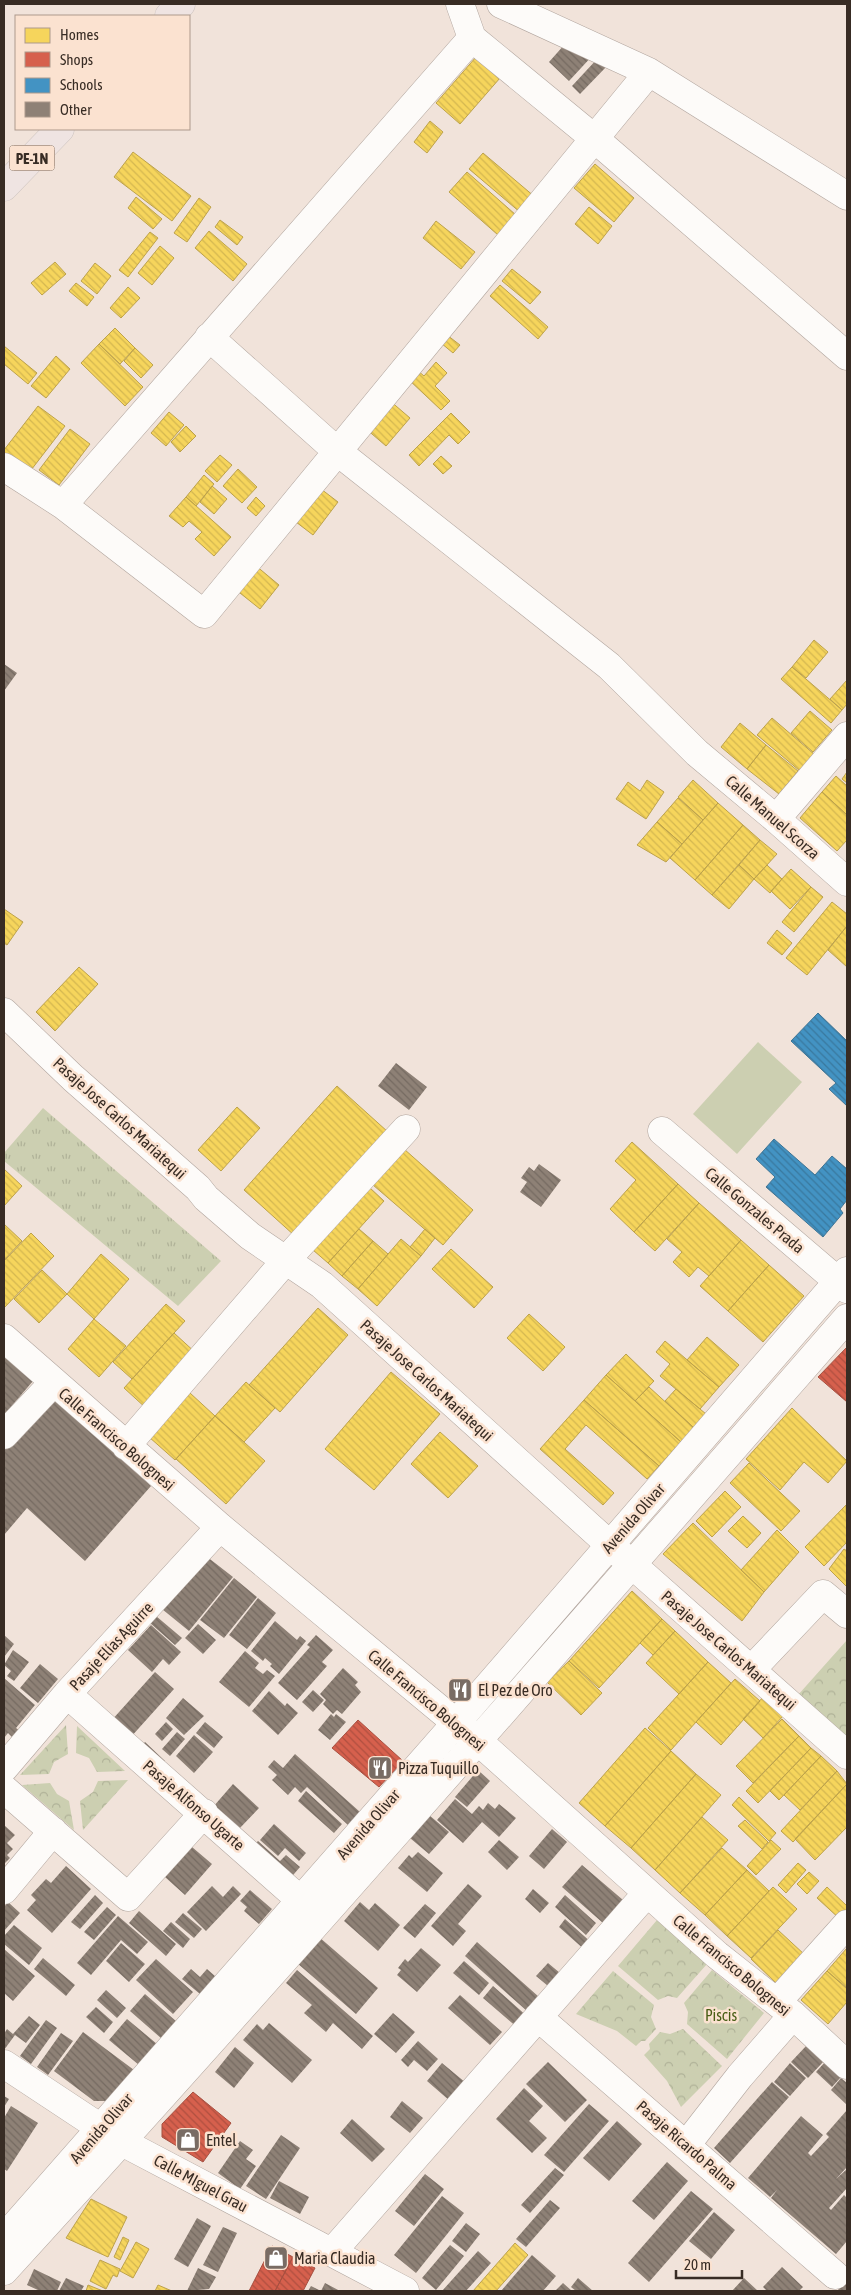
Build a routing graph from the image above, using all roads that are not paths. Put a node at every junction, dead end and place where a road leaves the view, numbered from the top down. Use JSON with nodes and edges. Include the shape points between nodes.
{"nodes":[{"id":1,"x":181,"y":4,"type":"edge"},
{"id":2,"x":460,"y":4,"type":"edge"},
{"id":3,"x":501,"y":4,"type":"edge"},
{"id":4,"x":170,"y":15,"type":"edge"},
{"id":5,"x":472,"y":38,"type":"junction"},
{"id":6,"x":649,"y":72,"type":"junction"},
{"id":7,"x":59,"y":130,"type":"edge"},
{"id":8,"x":595,"y":139,"type":"junction"},
{"id":9,"x":4,"y":187,"type":"edge"},
{"id":10,"x":847,"y":196,"type":"edge"},
{"id":11,"x":209,"y":337,"type":"junction"},
{"id":12,"x":847,"y":356,"type":"edge"},
{"id":13,"x":338,"y":452,"type":"junction"},
{"id":14,"x":4,"y":467,"type":"edge"},
{"id":15,"x":62,"y":505,"type":"junction"},
{"id":16,"x":847,"y":736,"type":"edge"},
{"id":17,"x":776,"y":818,"type":"junction"},
{"id":18,"x":847,"y":882,"type":"edge"},
{"id":19,"x":4,"y":1012,"type":"edge"},
{"id":20,"x":406,"y":1129,"type":"dead end"},
{"id":21,"x":662,"y":1131,"type":"dead end"},
{"id":22,"x":286,"y":1260,"type":"junction"},
{"id":23,"x":844,"y":1280,"type":"edge"},
{"id":24,"x":847,"y":1318,"type":"edge"},
{"id":25,"x":4,"y":1338,"type":"edge"},
{"id":26,"x":53,"y":1383,"type":"junction"},
{"id":27,"x":4,"y":1435,"type":"edge"},
{"id":28,"x":126,"y":1446,"type":"junction"},
{"id":29,"x":220,"y":1528,"type":"junction"},
{"id":30,"x":610,"y":1545,"type":"junction"},
{"id":31,"x":632,"y":1564,"type":"junction"},
{"id":32,"x":847,"y":1614,"type":"edge"},
{"id":33,"x":751,"y":1670,"type":"junction"},
{"id":34,"x":67,"y":1694,"type":"junction"},
{"id":35,"x":456,"y":1723,"type":"junction"},
{"id":36,"x":478,"y":1742,"type":"junction"},
{"id":37,"x":847,"y":1755,"type":"edge"},
{"id":38,"x":4,"y":1768,"type":"edge"},
{"id":39,"x":4,"y":1789,"type":"edge"},
{"id":40,"x":204,"y":1813,"type":"junction"},
{"id":41,"x":53,"y":1832,"type":"junction"},
{"id":42,"x":4,"y":1890,"type":"edge"},
{"id":43,"x":647,"y":1893,"type":"junction"},
{"id":44,"x":301,"y":1900,"type":"junction"},
{"id":45,"x":321,"y":1918,"type":"junction"},
{"id":46,"x":847,"y":1924,"type":"edge"},
{"id":47,"x":785,"y":2009,"type":"junction"},
{"id":48,"x":538,"y":2017,"type":"junction"},
{"id":49,"x":4,"y":2064,"type":"edge"},
{"id":50,"x":847,"y":2064,"type":"edge"},
{"id":51,"x":112,"y":2135,"type":"junction"},
{"id":52,"x":686,"y":2144,"type":"junction"},
{"id":53,"x":4,"y":2238,"type":"edge"},
{"id":54,"x":332,"y":2252,"type":"junction"},
{"id":55,"x":4,"y":2271,"type":"edge"},
{"id":56,"x":835,"y":2276,"type":"edge"},
{"id":57,"x":405,"y":2291,"type":"edge"}],
"edges":[{"from":1,"to":4,"type":"highway"},
{"from":2,"to":5,"type":"street"},
{"from":3,"to":6,"type":"street"},
{"from":5,"to":8,"type":"street"},
{"from":5,"to":11,"type":"street"},
{"from":6,"to":8,"type":"street"},
{"from":6,"to":10,"type":"street"},
{"from":7,"to":9,"type":"highway","number":"PE-1N"},
{"from":8,"to":12,"type":"street"},
{"from":8,"to":13,"type":"street"},
{"from":11,"to":13,"type":"street","name":"Calle Manuel Scorza"},
{"from":11,"to":15,"type":"street"},
{"from":13,"to":15,"type":"street","via":[[204,614]]},
{"from":13,"to":17,"type":"street","name":"Calle Manuel Scorza","via":[[609,666],[697,753]]},
{"from":14,"to":15,"type":"street"},
{"from":16,"to":17,"type":"street"},
{"from":17,"to":18,"type":"street","name":"Calle Manuel Scorza"},
{"from":19,"to":22,"type":"street","name":"Pasaje Jose Carlos Mariatequi","via":[[206,1198],[250,1236]]},
{"from":20,"to":22,"type":"street"},
{"from":21,"to":23,"type":"street","name":"Calle Gonzales Prada"},
{"from":22,"to":28,"type":"street"},
{"from":22,"to":30,"type":"street","name":"Pasaje Jose Carlos Mariatequi","via":[[322,1285]]},
{"from":23,"to":30,"type":"street","name":"Avenida Olivar"},
{"from":24,"to":31,"type":"street","name":"Avenida Olivar"},
{"from":25,"to":26,"type":"street","name":"Calle Francisco Bolognesi"},
{"from":26,"to":27,"type":"street"},
{"from":26,"to":28,"type":"street","name":"Calle Francisco Bolognesi"},
{"from":28,"to":29,"type":"street","name":"Calle Francisco Bolognesi"},
{"from":29,"to":34,"type":"street","name":"Pasaje Elías Aguirre"},
{"from":29,"to":35,"type":"street","name":"Calle Francisco Bolognesi"},
{"from":30,"to":31,"type":"street","name":"Pasaje Jose Carlos Mariatequi"},
{"from":30,"to":35,"type":"street","name":"Avenida Olivar"},
{"from":31,"to":33,"type":"street","name":"Pasaje Jose Carlos Mariatequi"},
{"from":31,"to":36,"type":"street","name":"Avenida Olivar"},
{"from":32,"to":33,"type":"street","via":[[823,1594]]},
{"from":33,"to":37,"type":"street","name":"Pasaje Jose Carlos Mariatequi"},
{"from":34,"to":38,"type":"street","name":"Pasaje Elías Aguirre"},
{"from":34,"to":40,"type":"street","name":"Pasaje Alfonso Ugarte"},
{"from":35,"to":36,"type":"street","name":"Calle Francisco Bolognesi"},
{"from":35,"to":44,"type":"street","name":"Avenida Olivar"},
{"from":36,"to":43,"type":"street","name":"Calle Francisco Bolognesi"},
{"from":36,"to":45,"type":"street","name":"Avenida Olivar"},
{"from":39,"to":41,"type":"street"},
{"from":40,"to":41,"type":"street","via":[[128,1897]]},
{"from":40,"to":44,"type":"street","name":"Pasaje Alfonso Ugarte"},
{"from":41,"to":42,"type":"street"},
{"from":43,"to":47,"type":"street","name":"Calle Francisco Bolognesi"},
{"from":43,"to":48,"type":"street"},
{"from":44,"to":45,"type":"street","name":"Pasaje Alfonso Ugarte"},
{"from":44,"to":51,"type":"street","name":"Avenida Olivar"},
{"from":45,"to":51,"type":"street","name":"Avenida Olivar"},
{"from":46,"to":47,"type":"street"},
{"from":47,"to":50,"type":"street","name":"Calle Francisco Bolognesi"},
{"from":47,"to":52,"type":"street","via":[[740,2076]]},
{"from":48,"to":52,"type":"street","name":"Pasaje Ricardo Palma"},
{"from":48,"to":54,"type":"street"},
{"from":49,"to":51,"type":"street","name":"Calle MIguel Grau"},
{"from":51,"to":53,"type":"street","name":"Avenida Olivar"},
{"from":51,"to":54,"type":"street","name":"Calle MIguel Grau"},
{"from":51,"to":55,"type":"street","name":"Avenida Olivar"},
{"from":52,"to":56,"type":"street","name":"Pasaje Ricardo Palma"},
{"from":54,"to":57,"type":"street","name":"Calle MIguel Grau"}]}
